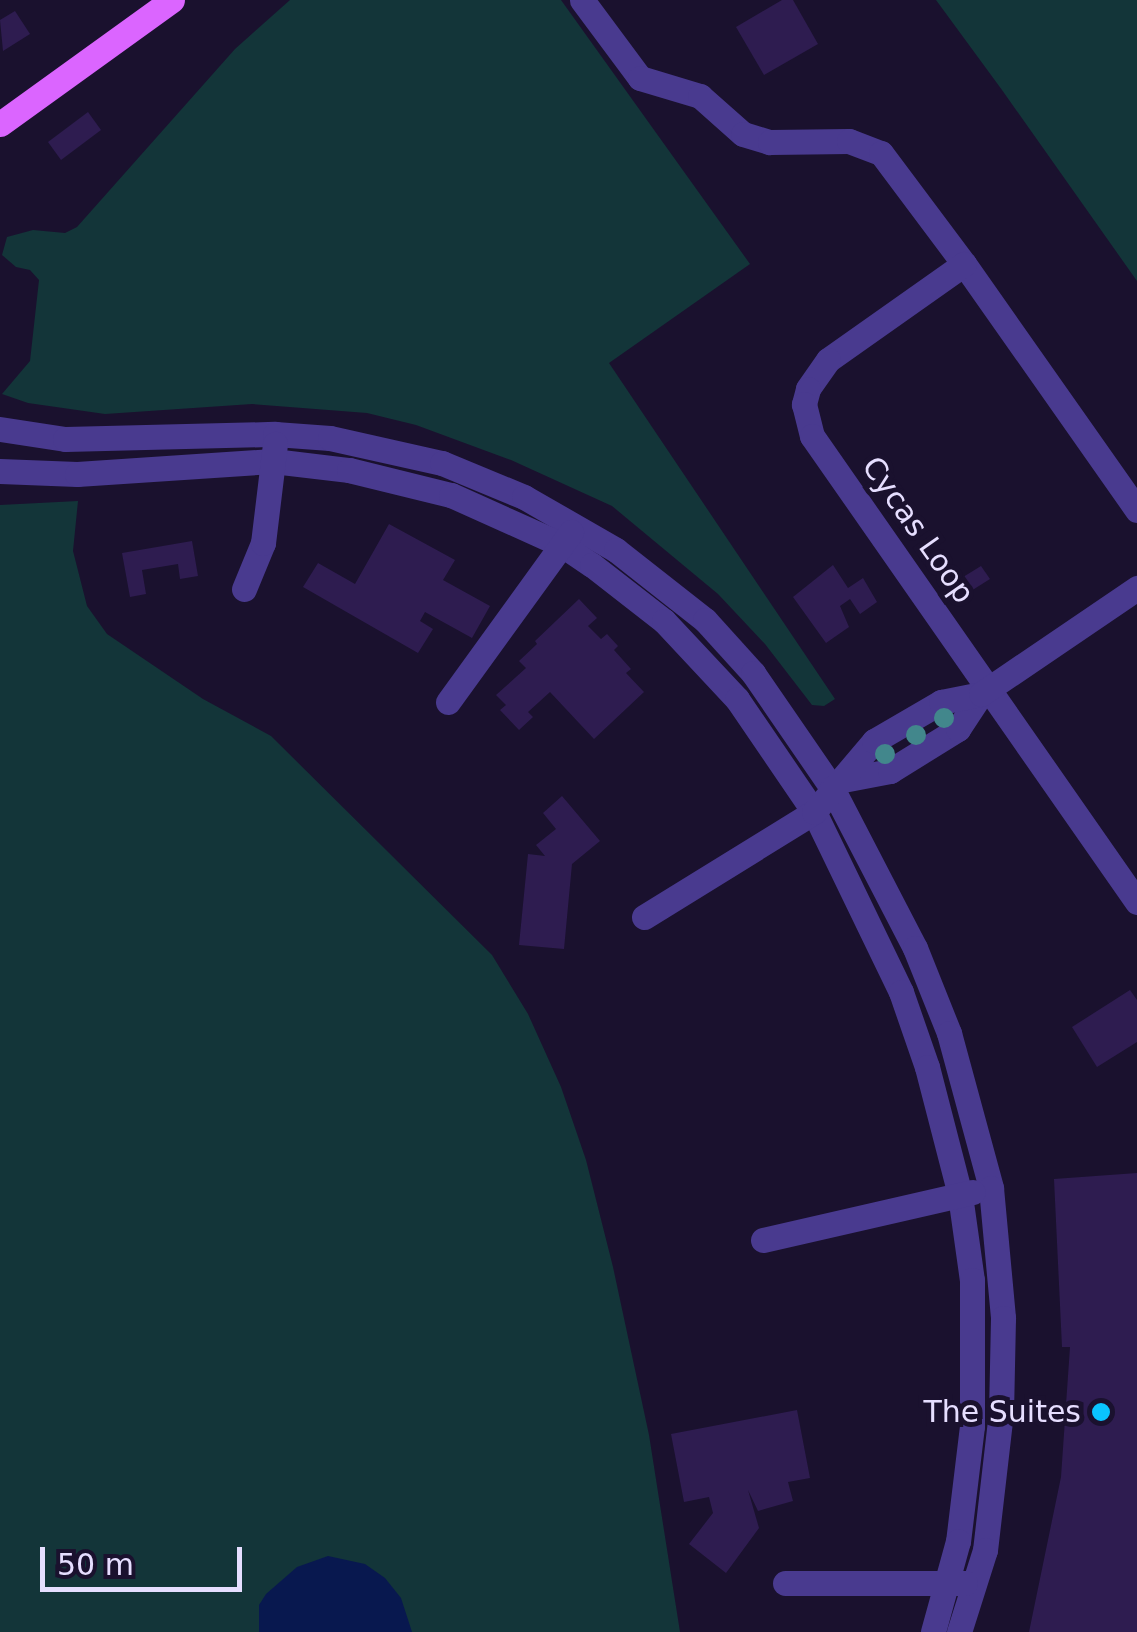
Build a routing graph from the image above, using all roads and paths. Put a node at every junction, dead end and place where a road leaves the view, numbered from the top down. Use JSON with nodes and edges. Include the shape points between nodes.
{"nodes":[{"id":1,"x":172,"y":0,"type":"edge"},
{"id":2,"x":582,"y":0,"type":"edge"},
{"id":3,"x":0,"y":124,"type":"edge"},
{"id":4,"x":964,"y":264,"type":"junction"},
{"id":5,"x":0,"y":429,"type":"edge"},
{"id":6,"x":275,"y":434,"type":"junction"},
{"id":7,"x":273,"y":461,"type":"junction"},
{"id":8,"x":0,"y":472,"type":"edge"},
{"id":9,"x":1137,"y":510,"type":"edge"},
{"id":10,"x":569,"y":535,"type":"junction"},
{"id":11,"x":1137,"y":588,"type":"edge"},
{"id":12,"x":244,"y":589,"type":"dead end"},
{"id":13,"x":985,"y":692,"type":"junction"},
{"id":14,"x":448,"y":702,"type":"dead end"},
{"id":15,"x":838,"y":784,"type":"junction"},
{"id":16,"x":814,"y":812,"type":"junction"},
{"id":17,"x":1137,"y":902,"type":"edge"},
{"id":18,"x":644,"y":917,"type":"dead end"},
{"id":19,"x":991,"y":1188,"type":"junction"},
{"id":20,"x":960,"y":1195,"type":"junction"},
{"id":21,"x":763,"y":1240,"type":"dead end"},
{"id":22,"x":949,"y":1582,"type":"junction"},
{"id":23,"x":785,"y":1583,"type":"dead end"},
{"id":24,"x":976,"y":1583,"type":"junction"},
{"id":25,"x":933,"y":1632,"type":"edge"},
{"id":26,"x":958,"y":1632,"type":"edge"}],
"edges":[{"from":1,"to":3,"type":"main road"},
{"from":2,"to":4,"type":"street","via":[[640,78],[700,96],[744,134],[770,142],[864,143],[881,153]]},
{"from":4,"to":9,"type":"street"},
{"from":4,"to":13,"type":"street","name":"Cycas Loop","via":[[828,360],[815,373],[804,404],[812,436]]},
{"from":5,"to":6,"type":"street","via":[[65,440]]},
{"from":6,"to":7,"type":"street"},
{"from":6,"to":10,"type":"street","via":[[330,438],[442,463],[524,497]]},
{"from":7,"to":8,"type":"street","via":[[77,474]]},
{"from":7,"to":10,"type":"street","via":[[349,470],[451,495]]},
{"from":7,"to":12,"type":"street","via":[[263,543]]},
{"from":10,"to":14,"type":"street"},
{"from":10,"to":15,"type":"street","via":[[680,599],[724,639]]},
{"from":10,"to":16,"type":"street","via":[[711,669]]},
{"from":11,"to":13,"type":"street"},
{"from":13,"to":15,"type":"street","via":[[958,728],[890,771]]},
{"from":13,"to":17,"type":"street","name":"Cycas Loop"},
{"from":15,"to":16,"type":"street"},
{"from":15,"to":19,"type":"street","via":[[933,990]]},
{"from":16,"to":18,"type":"street"},
{"from":16,"to":20,"type":"street","via":[[902,992]]},
{"from":19,"to":20,"type":"street"},
{"from":19,"to":24,"type":"street","via":[[1004,1370],[992,1508]]},
{"from":20,"to":21,"type":"street"},
{"from":20,"to":22,"type":"street","via":[[972,1280],[974,1386],[966,1494]]},
{"from":22,"to":23,"type":"street"},
{"from":22,"to":24,"type":"street"},
{"from":22,"to":25,"type":"street"},
{"from":24,"to":26,"type":"street"}]}
